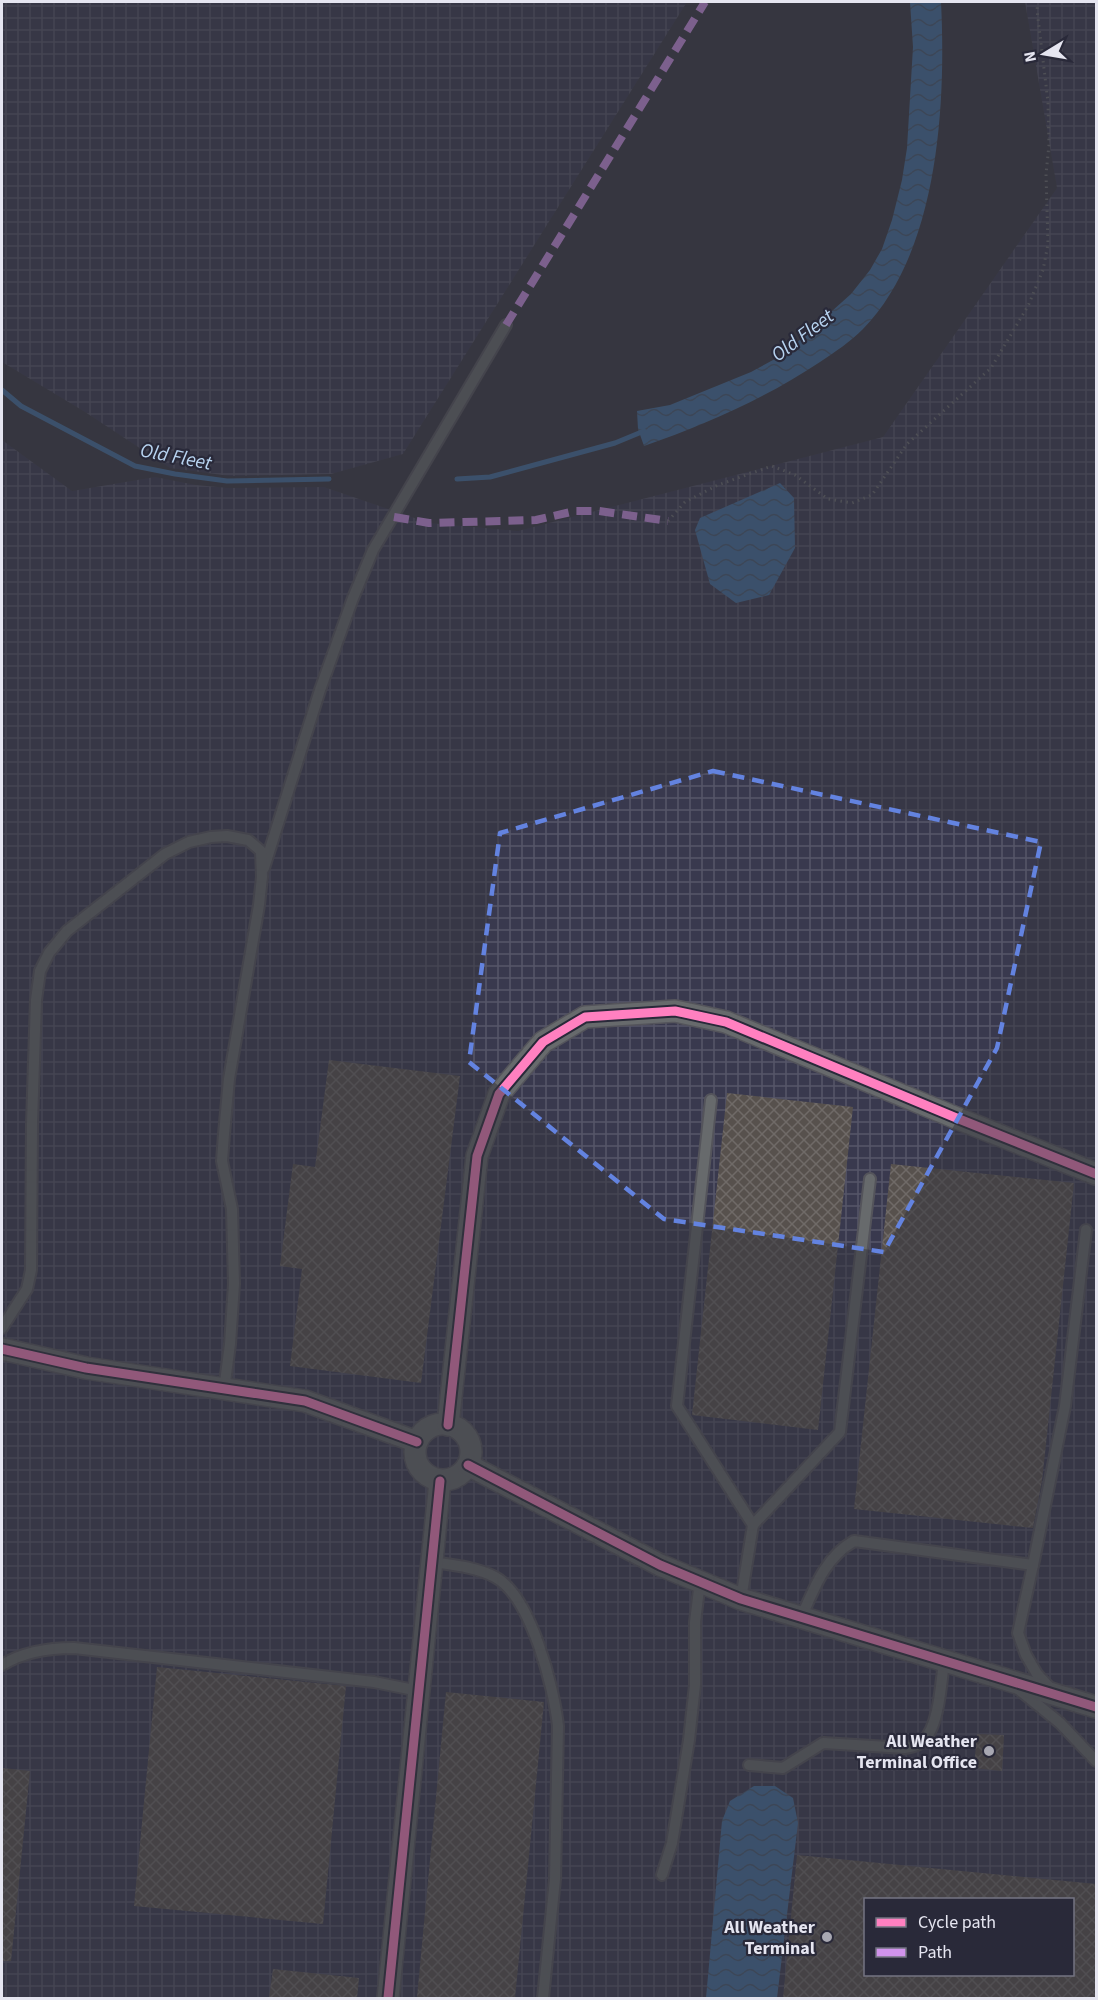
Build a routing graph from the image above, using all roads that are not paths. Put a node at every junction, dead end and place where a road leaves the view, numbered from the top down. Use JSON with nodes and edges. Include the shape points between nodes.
{"nodes":[{"id":1,"x":506,"y":325,"type":"dead end"},
{"id":2,"x":262,"y":877,"type":"junction"},
{"id":3,"x":711,"y":1100,"type":"dead end"},
{"id":4,"x":1096,"y":1174,"type":"edge"},
{"id":5,"x":870,"y":1179,"type":"dead end"},
{"id":6,"x":1086,"y":1230,"type":"dead end"},
{"id":7,"x":2,"y":1328,"type":"edge"},
{"id":8,"x":2,"y":1349,"type":"edge"},
{"id":9,"x":224,"y":1390,"type":"junction"},
{"id":10,"x":448,"y":1425,"type":"junction"},
{"id":11,"x":417,"y":1442,"type":"junction"},
{"id":12,"x":468,"y":1465,"type":"junction"},
{"id":13,"x":440,"y":1480,"type":"junction"},
{"id":14,"x":753,"y":1526,"type":"junction"},
{"id":15,"x":432,"y":1562,"type":"junction"},
{"id":16,"x":1033,"y":1565,"type":"junction"},
{"id":17,"x":700,"y":1581,"type":"junction"},
{"id":18,"x":741,"y":1599,"type":"junction"},
{"id":19,"x":801,"y":1618,"type":"junction"},
{"id":20,"x":944,"y":1662,"type":"junction"},
{"id":21,"x":2,"y":1665,"type":"edge"},
{"id":22,"x":1000,"y":1678,"type":"junction"},
{"id":23,"x":419,"y":1691,"type":"junction"},
{"id":24,"x":1058,"y":1696,"type":"junction"},
{"id":25,"x":1096,"y":1707,"type":"edge"},
{"id":26,"x":1096,"y":1761,"type":"edge"},
{"id":27,"x":749,"y":1765,"type":"dead end"},
{"id":28,"x":662,"y":1875,"type":"dead end"},
{"id":29,"x":388,"y":1998,"type":"edge"},
{"id":30,"x":543,"y":1998,"type":"edge"}],
"edges":[{"from":1,"to":2,"type":"lane","via":[[373,550],[320,690]]},
{"from":2,"to":7,"type":"lane","via":[[261,851],[248,840],[227,836],[189,842],[165,854],[67,931],[49,953],[40,971],[36,1000],[31,1270],[27,1289]]},
{"from":2,"to":9,"type":"lane","via":[[229,1079],[222,1161],[232,1209],[234,1284]]},
{"from":3,"to":14,"type":"lane","via":[[677,1406]]},
{"from":4,"to":10,"type":"street","via":[[726,1022],[675,1011],[585,1017],[543,1042],[499,1094],[477,1156]]},
{"from":5,"to":14,"type":"lane","via":[[840,1432]]},
{"from":6,"to":16,"type":"lane","via":[[1065,1406]]},
{"from":8,"to":9,"type":"street","via":[[86,1368]]},
{"from":9,"to":11,"type":"street","via":[[305,1401]]},
{"from":10,"to":11,"type":"street","via":[[429,1428]]},
{"from":10,"to":12,"type":"street","via":[[468,1440]]},
{"from":11,"to":13,"type":"street","via":[[419,1467]]},
{"from":12,"to":13,"type":"street","via":[[457,1477]]},
{"from":12,"to":17,"type":"street","via":[[660,1565]]},
{"from":13,"to":15,"type":"street"},
{"from":14,"to":18,"type":"lane"},
{"from":15,"to":23,"type":"street"},
{"from":15,"to":30,"type":"lane","via":[[469,1567],[496,1577],[509,1589],[536,1640],[555,1702],[555,1879]]},
{"from":16,"to":19,"type":"lane","via":[[854,1540],[841,1548],[819,1578]]},
{"from":16,"to":24,"type":"lane","via":[[1018,1633],[1037,1674]]},
{"from":17,"to":18,"type":"street"},
{"from":17,"to":28,"type":"lane","via":[[688,1740],[672,1843]]},
{"from":18,"to":19,"type":"street"},
{"from":19,"to":20,"type":"street"},
{"from":20,"to":22,"type":"street"},
{"from":20,"to":27,"type":"lane","via":[[934,1719],[929,1734],[917,1746],[823,1743],[783,1768]]},
{"from":21,"to":23,"type":"lane","via":[[51,1648],[74,1648],[374,1682]]},
{"from":22,"to":24,"type":"street"},
{"from":22,"to":26,"type":"lane","via":[[1060,1723]]},
{"from":23,"to":29,"type":"street"},
{"from":24,"to":25,"type":"street"}]}
